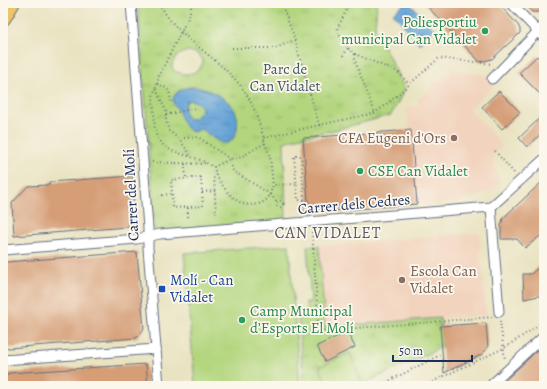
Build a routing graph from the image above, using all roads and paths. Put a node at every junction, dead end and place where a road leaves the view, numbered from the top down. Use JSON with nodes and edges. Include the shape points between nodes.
{"nodes":[{"id":1,"x":12,"y":3,"type":"edge"},
{"id":2,"x":131,"y":3,"type":"edge"},
{"id":3,"x":159,"y":3,"type":"edge"},
{"id":4,"x":192,"y":3,"type":"edge"},
{"id":5,"x":281,"y":3,"type":"edge"},
{"id":6,"x":350,"y":3,"type":"edge"},
{"id":7,"x":511,"y":3,"type":"edge"},
{"id":8,"x":3,"y":18,"type":"edge"},
{"id":9,"x":181,"y":32,"type":"junction"},
{"id":10,"x":542,"y":32,"type":"edge"},
{"id":11,"x":294,"y":40,"type":"junction"},
{"id":12,"x":232,"y":48,"type":"dead end"},
{"id":13,"x":348,"y":48,"type":"junction"},
{"id":14,"x":355,"y":54,"type":"junction"},
{"id":15,"x":343,"y":56,"type":"dead end"},
{"id":16,"x":497,"y":61,"type":"dead end"},
{"id":17,"x":492,"y":79,"type":"dead end"},
{"id":18,"x":157,"y":84,"type":"junction"},
{"id":19,"x":410,"y":84,"type":"junction"},
{"id":20,"x":156,"y":88,"type":"junction"},
{"id":21,"x":171,"y":104,"type":"dead end"},
{"id":22,"x":193,"y":109,"type":"dead end"},
{"id":23,"x":375,"y":113,"type":"junction"},
{"id":24,"x":166,"y":115,"type":"junction"},
{"id":25,"x":319,"y":126,"type":"junction"},
{"id":26,"x":184,"y":138,"type":"dead end"},
{"id":27,"x":264,"y":138,"type":"junction"},
{"id":28,"x":265,"y":143,"type":"junction"},
{"id":29,"x":496,"y":151,"type":"dead end"},
{"id":30,"x":190,"y":156,"type":"junction"},
{"id":31,"x":230,"y":159,"type":"junction"},
{"id":32,"x":544,"y":159,"type":"edge"},
{"id":33,"x":143,"y":162,"type":"junction"},
{"id":34,"x":206,"y":163,"type":"junction"},
{"id":35,"x":185,"y":164,"type":"junction"},
{"id":36,"x":214,"y":167,"type":"junction"},
{"id":37,"x":216,"y":175,"type":"junction"},
{"id":38,"x":186,"y":178,"type":"junction"},
{"id":39,"x":521,"y":181,"type":"junction"},
{"id":40,"x":296,"y":184,"type":"junction"},
{"id":41,"x":273,"y":185,"type":"junction"},
{"id":42,"x":215,"y":191,"type":"junction"},
{"id":43,"x":202,"y":192,"type":"junction"},
{"id":44,"x":172,"y":194,"type":"junction"},
{"id":45,"x":270,"y":194,"type":"junction"},
{"id":46,"x":162,"y":195,"type":"dead end"},
{"id":47,"x":304,"y":200,"type":"junction"},
{"id":48,"x":277,"y":202,"type":"dead end"},
{"id":49,"x":188,"y":207,"type":"junction"},
{"id":50,"x":491,"y":207,"type":"junction"},
{"id":51,"x":216,"y":214,"type":"dead end"},
{"id":52,"x":306,"y":216,"type":"dead end"},
{"id":53,"x":188,"y":217,"type":"dead end"},
{"id":54,"x":312,"y":232,"type":"dead end"},
{"id":55,"x":148,"y":237,"type":"junction"},
{"id":56,"x":3,"y":250,"type":"edge"},
{"id":57,"x":499,"y":314,"type":"junction"},
{"id":58,"x":544,"y":322,"type":"edge"},
{"id":59,"x":544,"y":336,"type":"edge"},
{"id":60,"x":504,"y":348,"type":"junction"},
{"id":61,"x":156,"y":349,"type":"junction"},
{"id":62,"x":440,"y":355,"type":"dead end"},
{"id":63,"x":3,"y":360,"type":"edge"},
{"id":64,"x":506,"y":371,"type":"junction"},
{"id":65,"x":159,"y":386,"type":"edge"},
{"id":66,"x":379,"y":386,"type":"edge"},
{"id":67,"x":426,"y":386,"type":"edge"},
{"id":68,"x":490,"y":386,"type":"edge"}],
"edges":[{"from":1,"to":8,"type":"highway"},
{"from":2,"to":33,"type":"street","name":"Carrer del Molí"},
{"from":3,"to":9,"type":"path"},
{"from":4,"to":9,"type":"path"},
{"from":5,"to":11,"type":"path"},
{"from":6,"to":13,"type":"path","via":[[337,31]]},
{"from":7,"to":10,"type":"street"},
{"from":9,"to":18,"type":"path"},
{"from":9,"to":27,"type":"path","via":[[220,65],[243,89]]},
{"from":10,"to":17,"type":"street"},
{"from":11,"to":12,"type":"path","via":[[276,48]]},
{"from":11,"to":25,"type":"path"},
{"from":13,"to":14,"type":"path"},
{"from":13,"to":15,"type":"path"},
{"from":14,"to":19,"type":"path","via":[[398,72]]},
{"from":14,"to":23,"type":"path","via":[[355,61]]},
{"from":16,"to":19,"type":"path","via":[[494,64],[439,58]]},
{"from":18,"to":20,"type":"path"},
{"from":18,"to":21,"type":"path","via":[[169,91]]},
{"from":19,"to":23,"type":"path"},
{"from":20,"to":24,"type":"path"},
{"from":20,"to":30,"type":"path","via":[[153,96],[157,137],[172,151]]},
{"from":22,"to":24,"type":"path"},
{"from":23,"to":25,"type":"path"},
{"from":24,"to":30,"type":"path","via":[[169,131],[179,139]]},
{"from":25,"to":27,"type":"path"},
{"from":26,"to":31,"type":"path","via":[[198,137]]},
{"from":27,"to":28,"type":"path"},
{"from":28,"to":31,"type":"path","via":[[239,158]]},
{"from":28,"to":41,"type":"path","via":[[270,157]]},
{"from":29,"to":39,"type":"path"},
{"from":30,"to":34,"type":"path"},
{"from":31,"to":36,"type":"path"},
{"from":31,"to":45,"type":"path","via":[[233,170]]},
{"from":32,"to":39,"type":"street"},
{"from":33,"to":35,"type":"path"},
{"from":33,"to":55,"type":"street","name":"Carrer del Molí"},
{"from":34,"to":35,"type":"path"},
{"from":34,"to":36,"type":"path"},
{"from":35,"to":38,"type":"path"},
{"from":36,"to":37,"type":"path"},
{"from":37,"to":42,"type":"path"},
{"from":37,"to":45,"type":"path","via":[[228,194],[243,203],[258,204],[265,201]]},
{"from":38,"to":43,"type":"path","via":[[201,177]]},
{"from":38,"to":44,"type":"path","via":[[171,180]]},
{"from":39,"to":50,"type":"street"},
{"from":40,"to":41,"type":"path"},
{"from":40,"to":47,"type":"path","via":[[298,200]]},
{"from":40,"to":47,"type":"path","via":[[294,156],[300,156]]},
{"from":41,"to":45,"type":"path"},
{"from":42,"to":43,"type":"path"},
{"from":42,"to":51,"type":"path"},
{"from":43,"to":49,"type":"path","via":[[202,206]]},
{"from":44,"to":46,"type":"path"},
{"from":44,"to":49,"type":"path","via":[[173,208]]},
{"from":45,"to":48,"type":"path"},
{"from":47,"to":52,"type":"path"},
{"from":49,"to":53,"type":"path"},
{"from":50,"to":55,"type":"street","name":"Carrer dels Cedres"},
{"from":50,"to":57,"type":"street"},
{"from":54,"to":57,"type":"path","via":[[319,331]]},
{"from":55,"to":56,"type":"street","name":"Carrer dels Cedres"},
{"from":55,"to":61,"type":"street","name":"Carrer del Molí"},
{"from":57,"to":60,"type":"path"},
{"from":58,"to":60,"type":"path"},
{"from":59,"to":64,"type":"street"},
{"from":60,"to":64,"type":"path"},
{"from":60,"to":67,"type":"path"},
{"from":61,"to":63,"type":"street"},
{"from":61,"to":65,"type":"street","name":"Carrer del Molí"},
{"from":62,"to":66,"type":"path"},
{"from":64,"to":68,"type":"street"}]}
